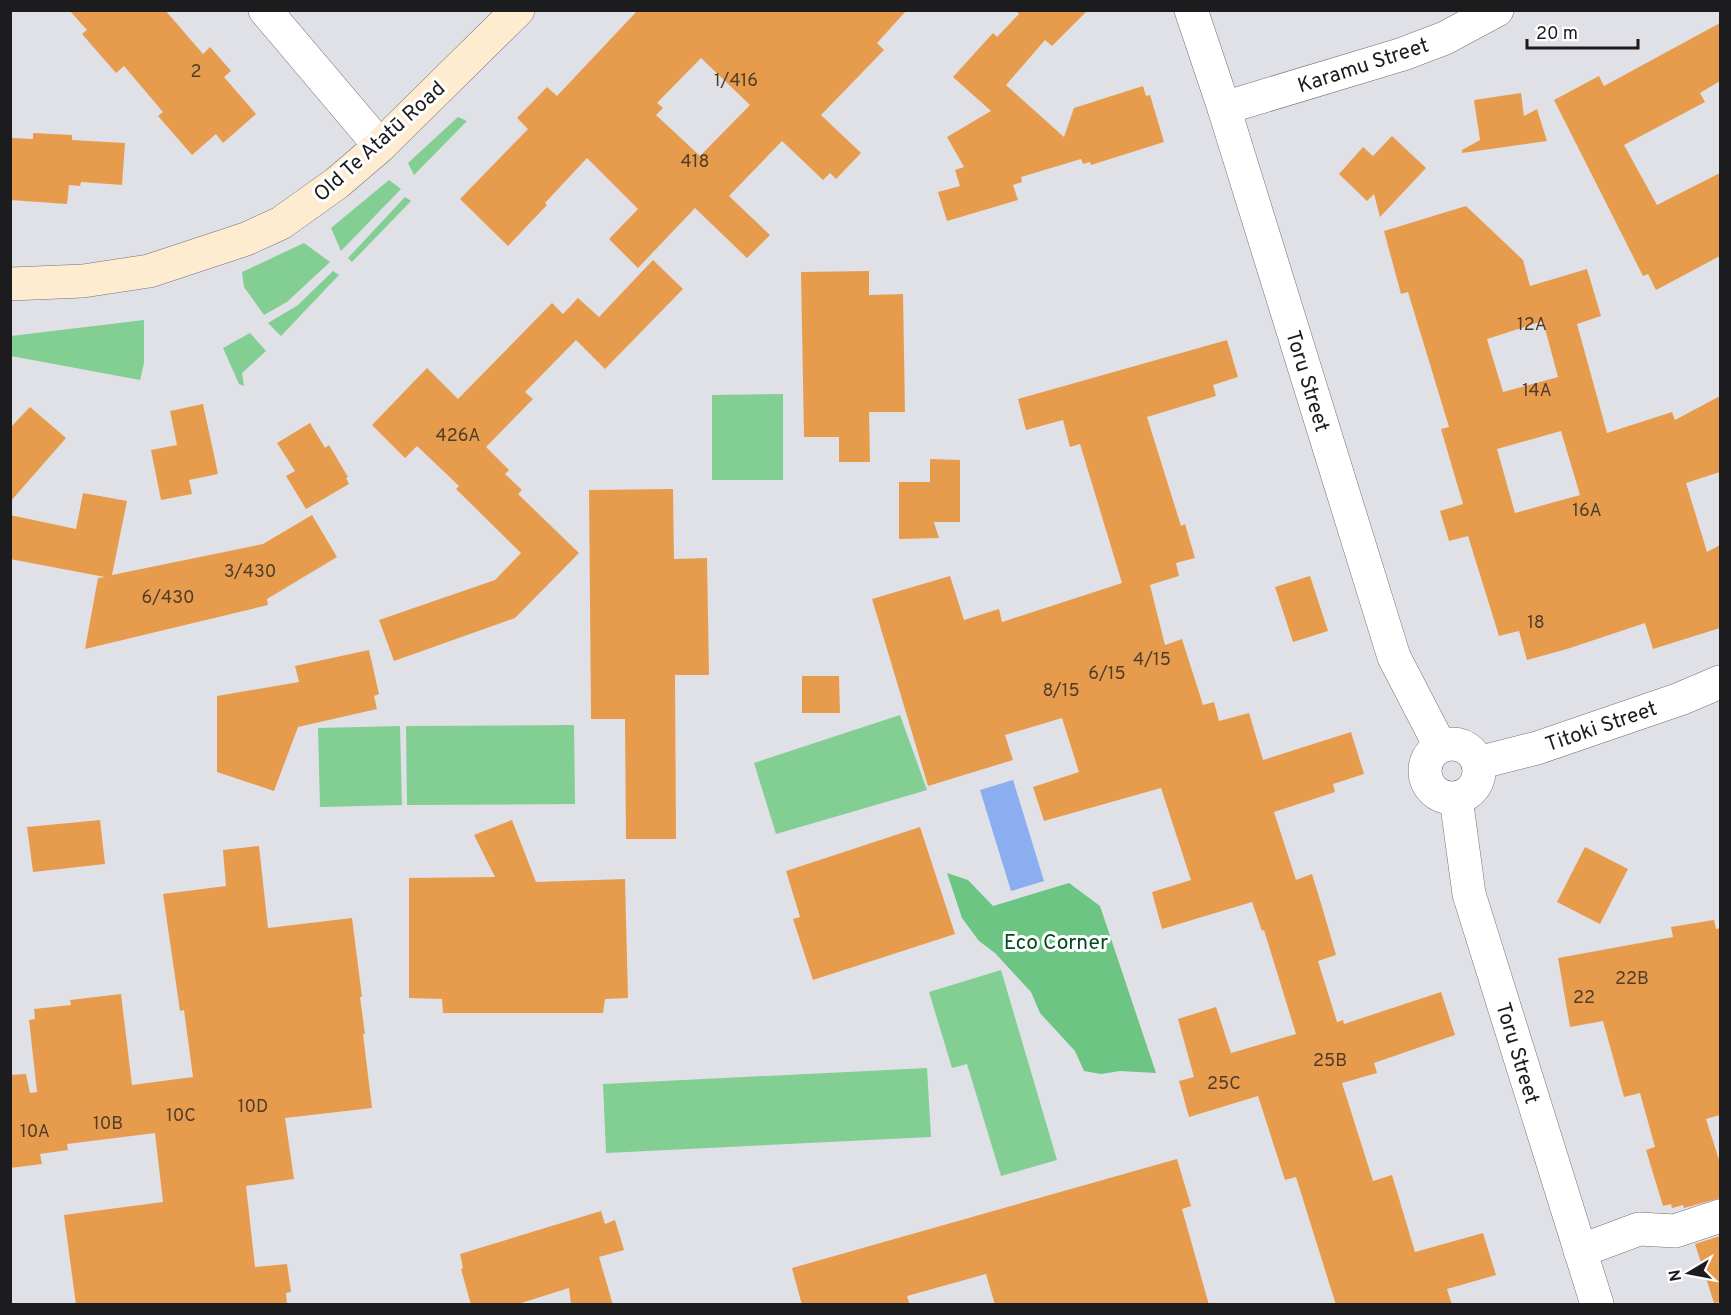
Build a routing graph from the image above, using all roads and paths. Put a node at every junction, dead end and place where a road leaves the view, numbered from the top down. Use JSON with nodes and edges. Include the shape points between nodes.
{"nodes":[{"id":1,"x":265,"y":10,"type":"edge"},
{"id":2,"x":518,"y":10,"type":"edge"},
{"id":3,"x":1191,"y":10,"type":"edge"},
{"id":4,"x":1497,"y":10,"type":"edge"},
{"id":5,"x":1224,"y":108,"type":"junction"},
{"id":6,"x":380,"y":146,"type":"junction"},
{"id":7,"x":10,"y":284,"type":"edge"},
{"id":8,"x":1720,"y":682,"type":"edge"},
{"id":9,"x":1440,"y":746,"type":"junction"},
{"id":10,"x":1478,"y":763,"type":"junction"},
{"id":11,"x":1456,"y":798,"type":"junction"},
{"id":12,"x":1720,"y":1216,"type":"edge"},
{"id":13,"x":1580,"y":1251,"type":"junction"},
{"id":14,"x":1597,"y":1305,"type":"edge"}],
"edges":[{"from":1,"to":6,"type":"street"},
{"from":2,"to":6,"type":"street","name":"Old Te Atatū Road"},
{"from":3,"to":5,"type":"street","name":"Toru Street"},
{"from":4,"to":5,"type":"street","name":"Karamu Street","via":[[1445,38],[1403,54]]},
{"from":5,"to":9,"type":"street","name":"Toru Street","via":[[1394,657]]},
{"from":6,"to":7,"type":"street","name":"Old Te Atatū Road","via":[[312,202],[281,223],[246,239],[149,271],[83,281]]},
{"from":8,"to":10,"type":"street","name":"Titoki Street","via":[[1537,748]]},
{"from":9,"to":10,"type":"street","via":[[1463,746]]},
{"from":9,"to":11,"type":"street","via":[[1429,757],[1426,779],[1434,792]]},
{"from":10,"to":11,"type":"street","via":[[1480,771],[1475,786]]},
{"from":11,"to":13,"type":"street","name":"Toru Street","via":[[1469,894]]},
{"from":12,"to":13,"type":"street","via":[[1676,1230],[1639,1229]]},
{"from":13,"to":14,"type":"street","name":"Toru Street"}]}
